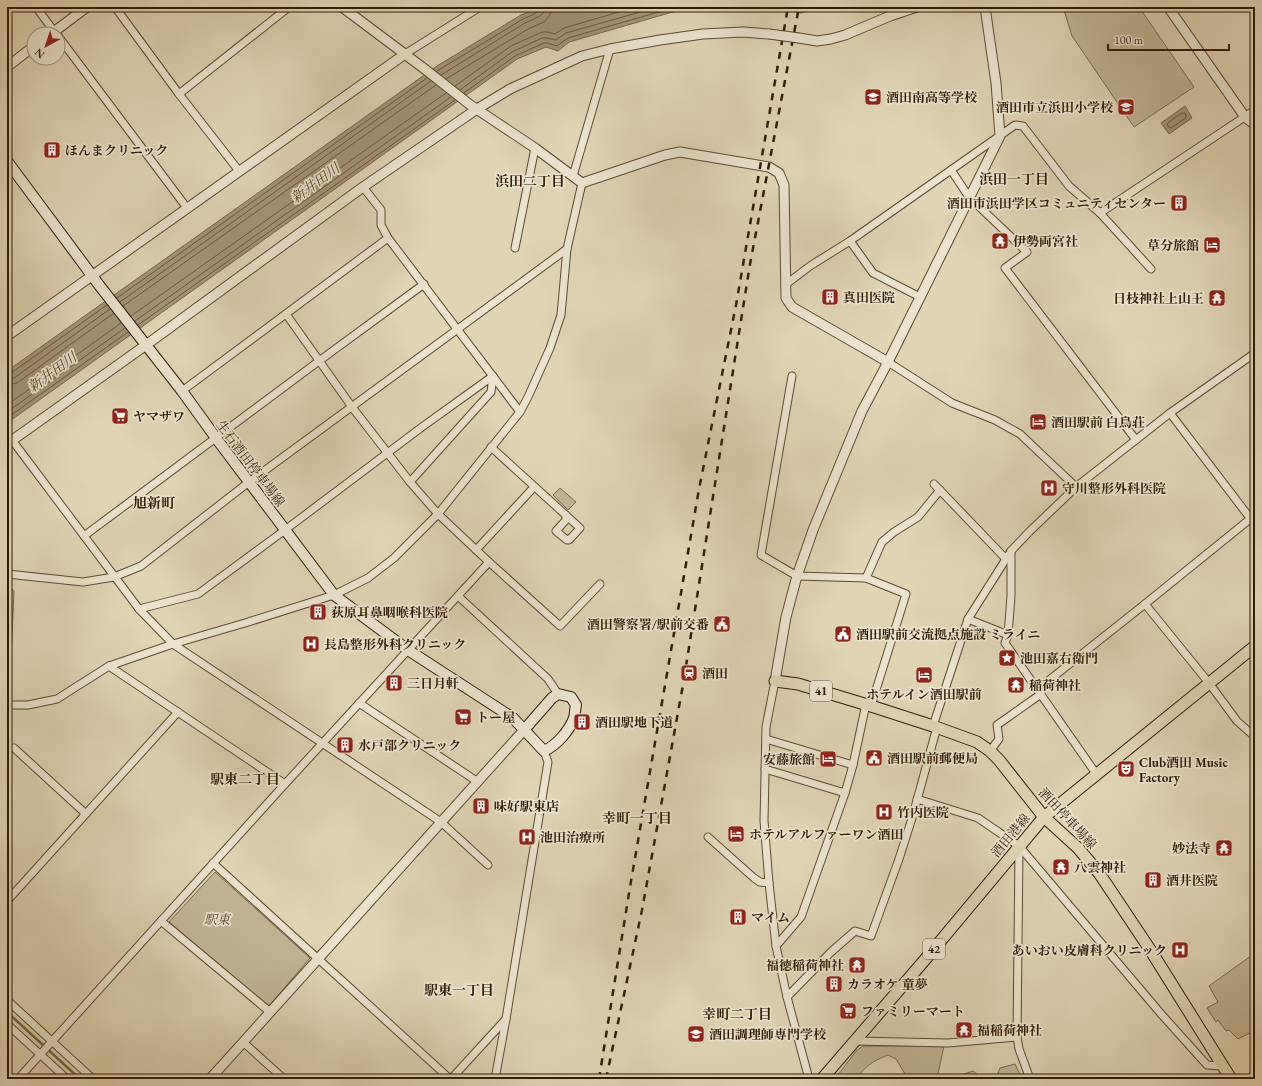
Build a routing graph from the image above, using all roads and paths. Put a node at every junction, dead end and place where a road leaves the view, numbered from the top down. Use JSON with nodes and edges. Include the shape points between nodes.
{"nodes":[{"id":1,"x":36,"y":7,"type":"edge"},
{"id":2,"x":87,"y":7,"type":"edge"},
{"id":3,"x":115,"y":7,"type":"edge"},
{"id":4,"x":289,"y":7,"type":"edge"},
{"id":5,"x":342,"y":7,"type":"edge"},
{"id":6,"x":480,"y":7,"type":"edge"},
{"id":7,"x":917,"y":7,"type":"edge"},
{"id":8,"x":985,"y":7,"type":"edge"},
{"id":9,"x":1168,"y":7,"type":"edge"},
{"id":10,"x":49,"y":26,"type":"edge"},
{"id":11,"x":64,"y":26,"type":"edge"},
{"id":12,"x":66,"y":48,"type":"edge"},
{"id":13,"x":610,"y":50,"type":"junction"},
{"id":14,"x":26,"y":52,"type":"edge"},
{"id":15,"x":405,"y":54,"type":"junction"},
{"id":16,"x":7,"y":67,"type":"edge"},
{"id":17,"x":179,"y":94,"type":"junction"},
{"id":18,"x":473,"y":107,"type":"junction"},
{"id":19,"x":1255,"y":110,"type":"edge"},
{"id":20,"x":1245,"y":117,"type":"junction"},
{"id":21,"x":1255,"y":125,"type":"edge"},
{"id":22,"x":1000,"y":136,"type":"junction"},
{"id":23,"x":535,"y":148,"type":"junction"},
{"id":24,"x":7,"y":161,"type":"edge"},
{"id":25,"x":951,"y":170,"type":"junction"},
{"id":26,"x":239,"y":171,"type":"junction"},
{"id":27,"x":573,"y":176,"type":"junction"},
{"id":28,"x":582,"y":183,"type":"junction"},
{"id":29,"x":363,"y":187,"type":"junction"},
{"id":30,"x":969,"y":197,"type":"junction"},
{"id":31,"x":187,"y":208,"type":"junction"},
{"id":32,"x":1100,"y":213,"type":"junction"},
{"id":33,"x":388,"y":238,"type":"junction"},
{"id":34,"x":850,"y":241,"type":"junction"},
{"id":35,"x":515,"y":248,"type":"dead end"},
{"id":36,"x":567,"y":249,"type":"junction"},
{"id":37,"x":1151,"y":269,"type":"dead end"},
{"id":38,"x":92,"y":276,"type":"junction"},
{"id":39,"x":424,"y":284,"type":"junction"},
{"id":40,"x":785,"y":285,"type":"junction"},
{"id":41,"x":920,"y":297,"type":"junction"},
{"id":42,"x":286,"y":314,"type":"junction"},
{"id":43,"x":458,"y":329,"type":"junction"},
{"id":44,"x":7,"y":336,"type":"edge"},
{"id":45,"x":143,"y":341,"type":"junction"},
{"id":46,"x":1255,"y":353,"type":"edge"},
{"id":47,"x":319,"y":361,"type":"junction"},
{"id":48,"x":888,"y":362,"type":"junction"},
{"id":49,"x":493,"y":376,"type":"junction"},
{"id":50,"x":792,"y":376,"type":"dead end"},
{"id":51,"x":182,"y":391,"type":"junction"},
{"id":52,"x":352,"y":407,"type":"junction"},
{"id":53,"x":520,"y":412,"type":"junction"},
{"id":54,"x":1170,"y":414,"type":"junction"},
{"id":55,"x":216,"y":438,"type":"junction"},
{"id":56,"x":1136,"y":440,"type":"junction"},
{"id":57,"x":9,"y":442,"type":"edge"},
{"id":58,"x":491,"y":447,"type":"junction"},
{"id":59,"x":388,"y":453,"type":"junction"},
{"id":60,"x":249,"y":482,"type":"junction"},
{"id":61,"x":410,"y":482,"type":"junction"},
{"id":62,"x":934,"y":484,"type":"dead end"},
{"id":63,"x":534,"y":487,"type":"junction"},
{"id":64,"x":1076,"y":487,"type":"junction"},
{"id":65,"x":940,"y":490,"type":"junction"},
{"id":66,"x":438,"y":514,"type":"junction"},
{"id":67,"x":566,"y":515,"type":"dead end"},
{"id":68,"x":1252,"y":516,"type":"edge"},
{"id":69,"x":285,"y":530,"type":"junction"},
{"id":70,"x":84,"y":536,"type":"junction"},
{"id":71,"x":476,"y":550,"type":"junction"},
{"id":72,"x":1011,"y":551,"type":"junction"},
{"id":73,"x":1006,"y":559,"type":"junction"},
{"id":74,"x":489,"y":562,"type":"junction"},
{"id":75,"x":7,"y":574,"type":"edge"},
{"id":76,"x":797,"y":576,"type":"junction"},
{"id":77,"x":114,"y":577,"type":"junction"},
{"id":78,"x":866,"y":578,"type":"junction"},
{"id":79,"x":600,"y":584,"type":"dead end"},
{"id":80,"x":334,"y":595,"type":"junction"},
{"id":81,"x":458,"y":596,"type":"junction"},
{"id":82,"x":1145,"y":604,"type":"junction"},
{"id":83,"x":139,"y":609,"type":"junction"},
{"id":84,"x":968,"y":619,"type":"junction"},
{"id":85,"x":1008,"y":635,"type":"junction"},
{"id":86,"x":173,"y":644,"type":"junction"},
{"id":87,"x":1255,"y":646,"type":"edge"},
{"id":88,"x":408,"y":650,"type":"junction"},
{"id":89,"x":110,"y":666,"type":"junction"},
{"id":90,"x":775,"y":681,"type":"junction"},
{"id":91,"x":1210,"y":683,"type":"junction"},
{"id":92,"x":1040,"y":692,"type":"junction"},
{"id":93,"x":558,"y":694,"type":"junction"},
{"id":94,"x":359,"y":703,"type":"junction"},
{"id":95,"x":7,"y":705,"type":"edge"},
{"id":96,"x":869,"y":705,"type":"junction"},
{"id":97,"x":178,"y":712,"type":"junction"},
{"id":98,"x":935,"y":727,"type":"junction"},
{"id":99,"x":524,"y":730,"type":"junction"},
{"id":100,"x":1255,"y":737,"type":"edge"},
{"id":101,"x":766,"y":739,"type":"junction"},
{"id":102,"x":322,"y":743,"type":"junction"},
{"id":103,"x":14,"y":748,"type":"dead end"},
{"id":104,"x":544,"y":751,"type":"junction"},
{"id":105,"x":990,"y":751,"type":"junction"},
{"id":106,"x":853,"y":765,"type":"junction"},
{"id":107,"x":765,"y":769,"type":"junction"},
{"id":108,"x":1097,"y":774,"type":"junction"},
{"id":109,"x":478,"y":782,"type":"junction"},
{"id":110,"x":285,"y":784,"type":"junction"},
{"id":111,"x":845,"y":794,"type":"junction"},
{"id":112,"x":917,"y":799,"type":"junction"},
{"id":113,"x":86,"y":814,"type":"junction"},
{"id":114,"x":1044,"y":817,"type":"junction"},
{"id":115,"x":441,"y":822,"type":"junction"},
{"id":116,"x":708,"y":837,"type":"dead end"},
{"id":117,"x":1019,"y":846,"type":"junction"},
{"id":118,"x":213,"y":863,"type":"junction"},
{"id":119,"x":488,"y":865,"type":"dead end"},
{"id":120,"x":769,"y":883,"type":"junction"},
{"id":121,"x":7,"y":901,"type":"edge"},
{"id":122,"x":161,"y":920,"type":"junction"},
{"id":123,"x":776,"y":946,"type":"junction"},
{"id":124,"x":319,"y":958,"type":"junction"},
{"id":125,"x":787,"y":997,"type":"junction"},
{"id":126,"x":7,"y":1000,"type":"edge"},
{"id":127,"x":270,"y":1012,"type":"junction"},
{"id":128,"x":506,"y":1019,"type":"junction"},
{"id":129,"x":7,"y":1024,"type":"edge"},
{"id":130,"x":1017,"y":1037,"type":"junction"},
{"id":131,"x":856,"y":1040,"type":"junction"},
{"id":132,"x":52,"y":1042,"type":"junction"},
{"id":133,"x":243,"y":1042,"type":"junction"},
{"id":134,"x":40,"y":1054,"type":"junction"},
{"id":135,"x":1222,"y":1066,"type":"junction"},
{"id":136,"x":18,"y":1079,"type":"edge"},
{"id":137,"x":67,"y":1079,"type":"edge"},
{"id":138,"x":93,"y":1079,"type":"edge"},
{"id":139,"x":210,"y":1079,"type":"edge"},
{"id":140,"x":284,"y":1079,"type":"edge"},
{"id":141,"x":451,"y":1079,"type":"edge"},
{"id":142,"x":495,"y":1079,"type":"edge"},
{"id":143,"x":808,"y":1079,"type":"edge"},
{"id":144,"x":822,"y":1079,"type":"edge"},
{"id":145,"x":1030,"y":1079,"type":"edge"},
{"id":146,"x":1231,"y":1079,"type":"edge"}],
"edges":[{"from":1,"to":10,"type":"street"},
{"from":2,"to":11,"type":"street"},
{"from":3,"to":17,"type":"street"},
{"from":4,"to":17,"type":"street"},
{"from":5,"to":15,"type":"street"},
{"from":6,"to":15,"type":"street"},
{"from":7,"to":13,"type":"street","bridge":true,"via":[[845,35],[817,41],[743,32],[703,34]]},
{"from":8,"to":22,"type":"street","via":[[996,83]]},
{"from":9,"to":20,"type":"street"},
{"from":12,"to":31,"type":"street"},
{"from":13,"to":18,"type":"street","via":[[582,56]]},
{"from":13,"to":27,"type":"street"},
{"from":14,"to":16,"type":"street"},
{"from":15,"to":18,"type":"street"},
{"from":15,"to":26,"type":"street"},
{"from":17,"to":26,"type":"street"},
{"from":18,"to":23,"type":"street"},
{"from":18,"to":29,"type":"street"},
{"from":19,"to":20,"type":"street"},
{"from":20,"to":21,"type":"street"},
{"from":20,"to":32,"type":"street"},
{"from":22,"to":25,"type":"street"},
{"from":22,"to":30,"type":"street"},
{"from":22,"to":32,"type":"street","via":[[1015,125],[1023,126],[1069,186]]},
{"from":23,"to":27,"type":"street"},
{"from":23,"to":35,"type":"street"},
{"from":24,"to":38,"type":"main road","name":"生石酒田停車場線"},
{"from":25,"to":30,"type":"street"},
{"from":25,"to":34,"type":"street"},
{"from":26,"to":31,"type":"street"},
{"from":27,"to":28,"type":"street"},
{"from":28,"to":36,"type":"street"},
{"from":28,"to":40,"type":"street","via":[[665,154],[680,152],[769,167],[779,173],[784,186]]},
{"from":29,"to":33,"type":"street","via":[[381,210],[381,225]]},
{"from":29,"to":45,"type":"street"},
{"from":30,"to":41,"type":"street"},
{"from":30,"to":56,"type":"street","via":[[1027,252],[1005,268]]},
{"from":31,"to":38,"type":"street"},
{"from":32,"to":37,"type":"street"},
{"from":33,"to":39,"type":"street"},
{"from":33,"to":42,"type":"street"},
{"from":34,"to":40,"type":"street"},
{"from":34,"to":41,"type":"street","via":[[873,273]]},
{"from":36,"to":43,"type":"street"},
{"from":36,"to":53,"type":"street","via":[[561,315],[550,348]]},
{"from":38,"to":44,"type":"street"},
{"from":38,"to":45,"type":"main road","name":"生石酒田停車場線"},
{"from":39,"to":43,"type":"street"},
{"from":39,"to":47,"type":"street"},
{"from":40,"to":48,"type":"street","via":[[786,298],[792,307]]},
{"from":41,"to":48,"type":"street"},
{"from":42,"to":47,"type":"street"},
{"from":42,"to":51,"type":"street"},
{"from":43,"to":49,"type":"street"},
{"from":43,"to":52,"type":"street"},
{"from":45,"to":51,"type":"main road","name":"生石酒田停車場線"},
{"from":45,"to":57,"type":"street"},
{"from":46,"to":54,"type":"street"},
{"from":47,"to":52,"type":"street"},
{"from":47,"to":55,"type":"street"},
{"from":48,"to":64,"type":"street","via":[[952,403],[995,420],[1020,434]]},
{"from":48,"to":76,"type":"street","via":[[862,411]]},
{"from":49,"to":53,"type":"street"},
{"from":49,"to":59,"type":"street"},
{"from":49,"to":61,"type":"street","via":[[491,392]]},
{"from":50,"to":76,"type":"street","via":[[761,554]]},
{"from":51,"to":55,"type":"main road","name":"生石酒田停車場線"},
{"from":52,"to":59,"type":"street"},
{"from":52,"to":60,"type":"street"},
{"from":53,"to":58,"type":"street"},
{"from":54,"to":56,"type":"street"},
{"from":54,"to":68,"type":"street"},
{"from":55,"to":60,"type":"main road","name":"生石酒田停車場線"},
{"from":55,"to":70,"type":"street"},
{"from":56,"to":64,"type":"street"},
{"from":57,"to":70,"type":"street"},
{"from":58,"to":63,"type":"street"},
{"from":58,"to":66,"type":"street"},
{"from":59,"to":61,"type":"street"},
{"from":59,"to":69,"type":"street"},
{"from":60,"to":69,"type":"main road","name":"生石酒田停車場線"},
{"from":60,"to":77,"type":"street","via":[[141,566]]},
{"from":61,"to":66,"type":"street"},
{"from":62,"to":65,"type":"street"},
{"from":63,"to":67,"type":"street"},
{"from":63,"to":71,"type":"street"},
{"from":64,"to":72,"type":"street"},
{"from":65,"to":73,"type":"street"},
{"from":65,"to":78,"type":"street","via":[[918,518],[882,542]]},
{"from":66,"to":71,"type":"street"},
{"from":66,"to":80,"type":"street","via":[[394,558],[368,578]]},
{"from":68,"to":82,"type":"street"},
{"from":69,"to":80,"type":"main road","name":"生石酒田停車場線"},
{"from":69,"to":83,"type":"street","via":[[198,594]]},
{"from":70,"to":77,"type":"street"},
{"from":71,"to":74,"type":"street"},
{"from":72,"to":73,"type":"street"},
{"from":72,"to":85,"type":"street"},
{"from":73,"to":84,"type":"street"},
{"from":74,"to":79,"type":"street","via":[[560,626]]},
{"from":74,"to":81,"type":"street"},
{"from":75,"to":77,"type":"street","via":[[83,582]]},
{"from":76,"to":78,"type":"street"},
{"from":76,"to":90,"type":"street","via":[[786,617]]},
{"from":77,"to":83,"type":"street"},
{"from":78,"to":96,"type":"street","via":[[906,594]]},
{"from":80,"to":86,"type":"street"},
{"from":80,"to":88,"type":"main road","name":"生石酒田停車場線"},
{"from":81,"to":88,"type":"street"},
{"from":81,"to":93,"type":"street","via":[[548,679]]},
{"from":82,"to":91,"type":"street"},
{"from":82,"to":92,"type":"street"},
{"from":83,"to":86,"type":"street"},
{"from":84,"to":85,"type":"street"},
{"from":84,"to":98,"type":"street"},
{"from":85,"to":92,"type":"street","via":[[1005,643]]},
{"from":86,"to":89,"type":"street"},
{"from":86,"to":102,"type":"street"},
{"from":87,"to":91,"type":"main road","name":"酒田港線","number":"42"},
{"from":88,"to":94,"type":"street"},
{"from":88,"to":99,"type":"main road","name":"生石酒田停車場線","via":[[513,718]]},
{"from":89,"to":95,"type":"street","via":[[57,699],[28,705]]},
{"from":89,"to":97,"type":"street"},
{"from":90,"to":96,"type":"main road","name":"酒田停車場線","number":"41","via":[[795,684]]},
{"from":90,"to":101,"type":"street"},
{"from":91,"to":100,"type":"street","via":[[1237,721]]},
{"from":91,"to":108,"type":"main road","name":"酒田港線","number":"42"},
{"from":92,"to":105,"type":"street","via":[[997,725],[999,739]]},
{"from":92,"to":108,"type":"street"},
{"from":93,"to":99,"type":"main road"},
{"from":93,"to":104,"type":"main road","via":[[571,697],[576,705],[574,718],[567,731],[552,747]]},
{"from":94,"to":102,"type":"street"},
{"from":94,"to":109,"type":"street"},
{"from":96,"to":98,"type":"main road","name":"酒田停車場線","number":"41"},
{"from":96,"to":106,"type":"street"},
{"from":97,"to":110,"type":"street"},
{"from":97,"to":113,"type":"street"},
{"from":98,"to":105,"type":"main road","name":"酒田停車場線","number":"41","via":[[977,742]]},
{"from":98,"to":112,"type":"street"},
{"from":99,"to":104,"type":"main road","name":"生石酒田停車場線"},
{"from":99,"to":109,"type":"street"},
{"from":101,"to":106,"type":"street"},
{"from":101,"to":107,"type":"street"},
{"from":102,"to":110,"type":"street"},
{"from":102,"to":115,"type":"street"},
{"from":103,"to":113,"type":"street"},
{"from":104,"to":128,"type":"street","via":[[548,762]]},
{"from":105,"to":114,"type":"main road","name":"酒田停車場線","number":"41","via":[[1000,760]]},
{"from":106,"to":111,"type":"street"},
{"from":107,"to":111,"type":"street"},
{"from":107,"to":120,"type":"street","via":[[764,821]]},
{"from":108,"to":114,"type":"main road","name":"酒田港線","number":"42"},
{"from":109,"to":115,"type":"street"},
{"from":110,"to":118,"type":"street"},
{"from":111,"to":123,"type":"street","via":[[800,916]]},
{"from":112,"to":117,"type":"street","via":[[978,818]]},
{"from":112,"to":125,"type":"street","via":[[899,859],[871,936],[855,931]]},
{"from":113,"to":121,"type":"street"},
{"from":114,"to":117,"type":"main road","name":"酒田港線","number":"42"},
{"from":114,"to":135,"type":"main road","name":"酒田停車場線","number":"41","via":[[1078,848],[1099,873]]},
{"from":115,"to":119,"type":"street"},
{"from":115,"to":124,"type":"street"},
{"from":116,"to":120,"type":"street","via":[[754,878]]},
{"from":117,"to":130,"type":"street"},
{"from":117,"to":131,"type":"main road","name":"酒田港線","number":"42"},
{"from":117,"to":135,"type":"street","via":[[1207,1065]]},
{"from":118,"to":122,"type":"street"},
{"from":118,"to":124,"type":"street"},
{"from":120,"to":123,"type":"street"},
{"from":122,"to":127,"type":"street"},
{"from":122,"to":132,"type":"street"},
{"from":123,"to":125,"type":"street"},
{"from":124,"to":127,"type":"street"},
{"from":124,"to":141,"type":"street"},
{"from":125,"to":143,"type":"street"},
{"from":126,"to":132,"type":"street"},
{"from":127,"to":133,"type":"street"},
{"from":128,"to":141,"type":"street"},
{"from":128,"to":142,"type":"street"},
{"from":129,"to":134,"type":"street"},
{"from":130,"to":131,"type":"street","via":[[948,1043]]},
{"from":130,"to":145,"type":"street","via":[[1018,1049]]},
{"from":131,"to":144,"type":"main road","name":"酒田港線","number":"42"},
{"from":132,"to":134,"type":"street"},
{"from":132,"to":138,"type":"street"},
{"from":133,"to":139,"type":"street"},
{"from":133,"to":140,"type":"street"},
{"from":134,"to":136,"type":"street"},
{"from":134,"to":137,"type":"street"},
{"from":135,"to":146,"type":"main road","name":"酒田停車場線","number":"41"}]}
